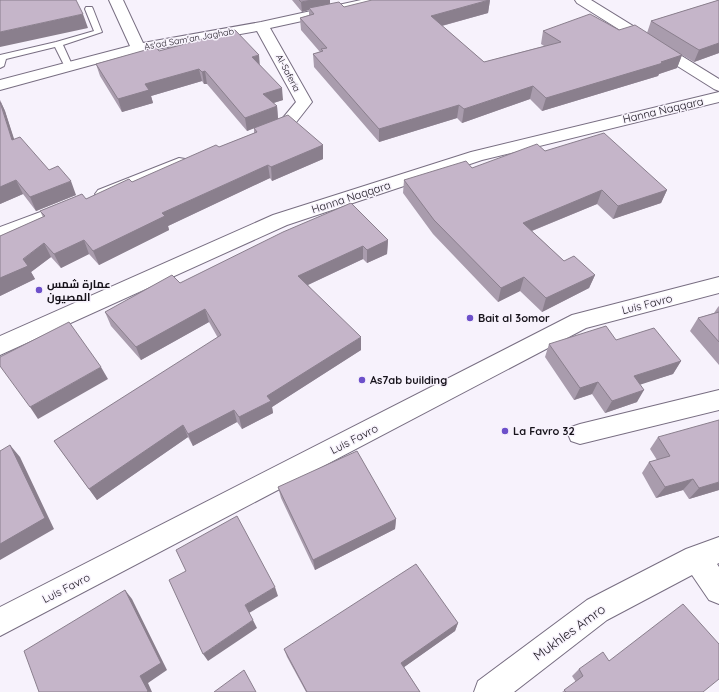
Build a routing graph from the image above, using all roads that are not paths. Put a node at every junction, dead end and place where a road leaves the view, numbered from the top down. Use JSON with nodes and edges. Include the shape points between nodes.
{"nodes":[{"id":1,"x":116,"y":0,"type":"edge"},
{"id":2,"x":380,"y":0,"type":"edge"},
{"id":3,"x":582,"y":0,"type":"edge"},
{"id":4,"x":89,"y":9,"type":"dead end"},
{"id":5,"x":261,"y":26,"type":"junction"},
{"id":6,"x":58,"y":44,"type":"junction"},
{"id":7,"x":138,"y":48,"type":"junction"},
{"id":8,"x":1,"y":57,"type":"edge"},
{"id":9,"x":0,"y":66,"type":"edge"},
{"id":10,"x":69,"y":67,"type":"junction"},
{"id":11,"x":0,"y":86,"type":"edge"},
{"id":12,"x":719,"y":86,"type":"edge"},
{"id":13,"x":719,"y":97,"type":"edge"},
{"id":14,"x":252,"y":135,"type":"edge"},
{"id":15,"x":196,"y":157,"type":"edge"},
{"id":16,"x":0,"y":234,"type":"edge"},
{"id":17,"x":719,"y":285,"type":"edge"},
{"id":18,"x":0,"y":346,"type":"edge"},
{"id":19,"x":719,"y":400,"type":"edge"},
{"id":20,"x":580,"y":434,"type":"dead end"},
{"id":21,"x":708,"y":554,"type":"edge"},
{"id":22,"x":719,"y":590,"type":"edge"},
{"id":23,"x":0,"y":622,"type":"edge"},
{"id":24,"x":489,"y":692,"type":"edge"}],
"edges":[{"from":1,"to":7,"type":"street"},
{"from":2,"to":5,"type":"street","name":"As'ad Sam'an Jaghab"},
{"from":3,"to":12,"type":"street"},
{"from":4,"to":6,"type":"lane","via":[[98,32]]},
{"from":5,"to":7,"type":"street","name":"As'ad Sam'an Jaghab"},
{"from":5,"to":14,"type":"street","name":"Al-Saferia","via":[[304,102],[288,122]]},
{"from":6,"to":8,"type":"lane"},
{"from":6,"to":10,"type":"lane"},
{"from":7,"to":10,"type":"street","name":"As'ad Sam'an Jaghab"},
{"from":8,"to":9,"type":"lane"},
{"from":10,"to":11,"type":"street","name":"As'ad Sam'an Jaghab"},
{"from":13,"to":18,"type":"street","name":"Hanna Naqqara","via":[[476,156],[280,220]]},
{"from":15,"to":16,"type":"street"},
{"from":17,"to":23,"type":"street","name":"Luis Favro","via":[[580,321]]},
{"from":19,"to":20,"type":"street"},
{"from":21,"to":22,"type":"street"},
{"from":21,"to":24,"type":"street","name":"Mukhles Amro","via":[[597,610]]}]}
